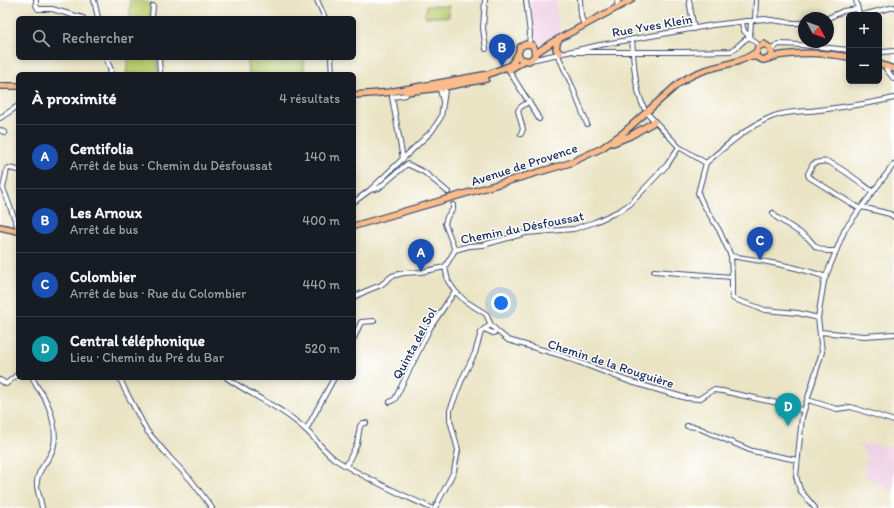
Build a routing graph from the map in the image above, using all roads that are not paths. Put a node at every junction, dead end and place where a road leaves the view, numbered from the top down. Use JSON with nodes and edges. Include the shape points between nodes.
{"nodes":[{"id":1,"x":36,"y":0,"type":"edge"},
{"id":2,"x":94,"y":0,"type":"edge"},
{"id":3,"x":317,"y":0,"type":"edge"},
{"id":4,"x":485,"y":0,"type":"edge"},
{"id":5,"x":526,"y":0,"type":"edge"},
{"id":6,"x":580,"y":0,"type":"edge"},
{"id":7,"x":619,"y":0,"type":"edge"},
{"id":8,"x":631,"y":0,"type":"edge"},
{"id":9,"x":690,"y":0,"type":"edge"},
{"id":10,"x":756,"y":0,"type":"edge"},
{"id":11,"x":856,"y":0,"type":"edge"},
{"id":12,"x":152,"y":6,"type":"dead end"},
{"id":13,"x":618,"y":7,"type":"junction"},
{"id":14,"x":894,"y":7,"type":"edge"},
{"id":15,"x":857,"y":9,"type":"junction"},
{"id":16,"x":858,"y":12,"type":"edge"},
{"id":17,"x":874,"y":12,"type":"edge"},
{"id":18,"x":834,"y":15,"type":"edge"},
{"id":19,"x":76,"y":16,"type":"edge"},
{"id":20,"x":98,"y":16,"type":"edge"},
{"id":21,"x":152,"y":16,"type":"edge"},
{"id":22,"x":324,"y":16,"type":"edge"},
{"id":23,"x":753,"y":20,"type":"junction"},
{"id":24,"x":742,"y":23,"type":"junction"},
{"id":25,"x":798,"y":23,"type":"edge"},
{"id":26,"x":584,"y":25,"type":"junction"},
{"id":27,"x":694,"y":29,"type":"junction"},
{"id":28,"x":750,"y":37,"type":"junction"},
{"id":29,"x":559,"y":39,"type":"junction"},
{"id":30,"x":632,"y":39,"type":"junction"},
{"id":31,"x":759,"y":46,"type":"junction"},
{"id":32,"x":533,"y":48,"type":"junction"},
{"id":33,"x":486,"y":49,"type":"dead end"},
{"id":34,"x":591,"y":49,"type":"junction"},
{"id":35,"x":846,"y":50,"type":"edge"},
{"id":36,"x":894,"y":51,"type":"edge"},
{"id":37,"x":633,"y":52,"type":"junction"},
{"id":38,"x":756,"y":52,"type":"junction"},
{"id":39,"x":882,"y":52,"type":"edge"},
{"id":40,"x":561,"y":53,"type":"junction"},
{"id":41,"x":771,"y":53,"type":"junction"},
{"id":42,"x":518,"y":54,"type":"junction"},
{"id":43,"x":544,"y":56,"type":"junction"},
{"id":44,"x":747,"y":57,"type":"junction"},
{"id":45,"x":846,"y":57,"type":"edge"},
{"id":46,"x":759,"y":58,"type":"junction"},
{"id":47,"x":107,"y":60,"type":"edge"},
{"id":48,"x":159,"y":60,"type":"edge"},
{"id":49,"x":331,"y":60,"type":"edge"},
{"id":50,"x":531,"y":60,"type":"junction"},
{"id":51,"x":524,"y":61,"type":"junction"},
{"id":52,"x":882,"y":65,"type":"edge"},
{"id":53,"x":887,"y":66,"type":"junction"},
{"id":54,"x":894,"y":69,"type":"edge"},
{"id":55,"x":509,"y":70,"type":"junction"},
{"id":56,"x":110,"y":72,"type":"edge"},
{"id":57,"x":160,"y":72,"type":"edge"},
{"id":58,"x":332,"y":72,"type":"edge"},
{"id":59,"x":489,"y":74,"type":"junction"},
{"id":60,"x":894,"y":79,"type":"edge"},
{"id":61,"x":0,"y":86,"type":"edge"},
{"id":62,"x":16,"y":86,"type":"edge"},
{"id":63,"x":419,"y":86,"type":"junction"},
{"id":64,"x":442,"y":87,"type":"junction"},
{"id":65,"x":406,"y":90,"type":"junction"},
{"id":66,"x":356,"y":95,"type":"edge"},
{"id":67,"x":894,"y":98,"type":"edge"},
{"id":68,"x":529,"y":101,"type":"junction"},
{"id":69,"x":16,"y":107,"type":"edge"},
{"id":70,"x":644,"y":108,"type":"dead end"},
{"id":71,"x":649,"y":116,"type":"dead end"},
{"id":72,"x":0,"y":118,"type":"edge"},
{"id":73,"x":539,"y":119,"type":"dead end"},
{"id":74,"x":654,"y":122,"type":"junction"},
{"id":75,"x":587,"y":124,"type":"dead end"},
{"id":76,"x":0,"y":130,"type":"edge"},
{"id":77,"x":5,"y":133,"type":"dead end"},
{"id":78,"x":521,"y":134,"type":"dead end"},
{"id":79,"x":679,"y":147,"type":"junction"},
{"id":80,"x":602,"y":148,"type":"junction"},
{"id":81,"x":403,"y":159,"type":"junction"},
{"id":82,"x":706,"y":163,"type":"junction"},
{"id":83,"x":894,"y":164,"type":"edge"},
{"id":84,"x":16,"y":170,"type":"edge"},
{"id":85,"x":370,"y":190,"type":"junction"},
{"id":86,"x":448,"y":192,"type":"dead end"},
{"id":87,"x":873,"y":192,"type":"junction"},
{"id":88,"x":356,"y":200,"type":"edge"},
{"id":89,"x":453,"y":205,"type":"dead end"},
{"id":90,"x":861,"y":208,"type":"junction"},
{"id":91,"x":773,"y":213,"type":"dead end"},
{"id":92,"x":894,"y":217,"type":"edge"},
{"id":93,"x":16,"y":224,"type":"edge"},
{"id":94,"x":356,"y":225,"type":"edge"},
{"id":95,"x":0,"y":227,"type":"edge"},
{"id":96,"x":16,"y":230,"type":"edge"},
{"id":97,"x":455,"y":250,"type":"junction"},
{"id":98,"x":836,"y":251,"type":"junction"},
{"id":99,"x":731,"y":256,"type":"junction"},
{"id":100,"x":445,"y":267,"type":"junction"},
{"id":101,"x":654,"y":271,"type":"dead end"},
{"id":102,"x":732,"y":277,"type":"junction"},
{"id":103,"x":826,"y":277,"type":"junction"},
{"id":104,"x":455,"y":291,"type":"junction"},
{"id":105,"x":356,"y":296,"type":"edge"},
{"id":106,"x":818,"y":318,"type":"junction"},
{"id":107,"x":374,"y":321,"type":"dead end"},
{"id":108,"x":491,"y":325,"type":"junction"},
{"id":109,"x":484,"y":330,"type":"junction"},
{"id":110,"x":497,"y":331,"type":"junction"},
{"id":111,"x":820,"y":332,"type":"junction"},
{"id":112,"x":356,"y":333,"type":"edge"},
{"id":113,"x":894,"y":334,"type":"edge"},
{"id":114,"x":16,"y":376,"type":"edge"},
{"id":115,"x":0,"y":380,"type":"edge"},
{"id":116,"x":34,"y":380,"type":"edge"},
{"id":117,"x":121,"y":380,"type":"edge"},
{"id":118,"x":230,"y":380,"type":"edge"},
{"id":119,"x":333,"y":380,"type":"edge"},
{"id":120,"x":808,"y":400,"type":"junction"},
{"id":121,"x":390,"y":402,"type":"dead end"},
{"id":122,"x":804,"y":411,"type":"junction"},
{"id":123,"x":894,"y":420,"type":"edge"},
{"id":124,"x":366,"y":423,"type":"dead end"},
{"id":125,"x":687,"y":426,"type":"dead end"},
{"id":126,"x":306,"y":430,"type":"junction"},
{"id":127,"x":797,"y":460,"type":"junction"},
{"id":128,"x":346,"y":466,"type":"junction"},
{"id":129,"x":42,"y":508,"type":"edge"},
{"id":130,"x":212,"y":508,"type":"edge"},
{"id":131,"x":431,"y":508,"type":"edge"},
{"id":132,"x":435,"y":508,"type":"edge"},
{"id":133,"x":815,"y":508,"type":"edge"}],
"edges":[{"from":1,"to":19,"type":"street","via":[[38,9],[52,9]]},
{"from":2,"to":20,"type":"street"},
{"from":3,"to":22,"type":"street"},
{"from":4,"to":33,"type":"street","via":[[483,28]]},
{"from":5,"to":32,"type":"street"},
{"from":6,"to":26,"type":"street"},
{"from":7,"to":13,"type":"street"},
{"from":8,"to":13,"type":"main road"},
{"from":9,"to":27,"type":"street"},
{"from":10,"to":23,"type":"street"},
{"from":11,"to":15,"type":"street"},
{"from":12,"to":21,"type":"street"},
{"from":13,"to":26,"type":"main road"},
{"from":14,"to":17,"type":"street"},
{"from":15,"to":16,"type":"street"},
{"from":15,"to":18,"type":"street"},
{"from":23,"to":24,"type":"street","name":"Rue Yves Klein"},
{"from":23,"to":25,"type":"street","name":"Rue Yves Klein"},
{"from":23,"to":28,"type":"street"},
{"from":24,"to":27,"type":"street","name":"Rue Yves Klein"},
{"from":24,"to":28,"type":"street","via":[[744,31]]},
{"from":26,"to":29,"type":"main road"},
{"from":27,"to":30,"type":"street","name":"Rue Yves Klein"},
{"from":28,"to":31,"type":"street"},
{"from":28,"to":37,"type":"street","via":[[734,50]]},
{"from":29,"to":32,"type":"main road"},
{"from":29,"to":40,"type":"main road","via":[[556,49]]},
{"from":30,"to":34,"type":"street","name":"Rue Yves Klein"},
{"from":30,"to":37,"type":"street"},
{"from":31,"to":38,"type":"main road"},
{"from":31,"to":41,"type":"main road","via":[[766,44]]},
{"from":32,"to":42,"type":"main road","via":[[522,45]]},
{"from":32,"to":43,"type":"street"},
{"from":32,"to":50,"type":"main road"},
{"from":34,"to":37,"type":"street"},
{"from":34,"to":40,"type":"street"},
{"from":35,"to":41,"type":"street","via":[[804,44],[778,44]]},
{"from":36,"to":39,"type":"street"},
{"from":37,"to":70,"type":"street","via":[[636,86]]},
{"from":38,"to":44,"type":"main road","name":"Avenue de Provence"},
{"from":38,"to":46,"type":"main road"},
{"from":40,"to":43,"type":"street"},
{"from":40,"to":75,"type":"street"},
{"from":41,"to":45,"type":"main road"},
{"from":41,"to":46,"type":"main road","via":[[763,60]]},
{"from":42,"to":51,"type":"main road"},
{"from":42,"to":59,"type":"main road","via":[[511,65]]},
{"from":43,"to":50,"type":"street"},
{"from":44,"to":46,"type":"main road","name":"Avenue de Provence"},
{"from":44,"to":80,"type":"main road","name":"Avenue de Provence","via":[[700,72],[678,84]]},
{"from":47,"to":56,"type":"street"},
{"from":48,"to":57,"type":"street"},
{"from":49,"to":58,"type":"street"},
{"from":50,"to":51,"type":"main road"},
{"from":51,"to":55,"type":"main road"},
{"from":52,"to":53,"type":"main road"},
{"from":53,"to":54,"type":"main road"},
{"from":53,"to":60,"type":"street","via":[[888,73]]},
{"from":55,"to":64,"type":"main road","via":[[490,78]]},
{"from":55,"to":68,"type":"street"},
{"from":59,"to":63,"type":"main road"},
{"from":59,"to":64,"type":"street"},
{"from":61,"to":62,"type":"main road"},
{"from":63,"to":64,"type":"main road"},
{"from":63,"to":65,"type":"main road"},
{"from":64,"to":65,"type":"main road"},
{"from":64,"to":81,"type":"street","via":[[444,101],[441,117],[432,131]]},
{"from":65,"to":66,"type":"main road"},
{"from":65,"to":81,"type":"street","via":[[406,95],[392,97]]},
{"from":67,"to":82,"type":"street","via":[[773,117],[735,138]]},
{"from":68,"to":73,"type":"street"},
{"from":68,"to":78,"type":"street","via":[[518,111],[523,128]]},
{"from":69,"to":72,"type":"street"},
{"from":71,"to":74,"type":"street"},
{"from":74,"to":79,"type":"street"},
{"from":74,"to":80,"type":"main road"},
{"from":76,"to":77,"type":"street"},
{"from":79,"to":82,"type":"street"},
{"from":79,"to":97,"type":"street","name":"Chemin du Désfoussat","via":[[667,165],[630,204],[595,222],[574,229],[526,233]]},
{"from":80,"to":94,"type":"main road","name":"Avenue de Provence","via":[[570,163]]},
{"from":81,"to":85,"type":"street"},
{"from":82,"to":99,"type":"street","via":[[698,193]]},
{"from":83,"to":87,"type":"street"},
{"from":84,"to":93,"type":"street","via":[[8,169],[3,188]]},
{"from":85,"to":86,"type":"street","via":[[379,188],[407,164],[424,172]]},
{"from":85,"to":88,"type":"street"},
{"from":87,"to":90,"type":"street"},
{"from":87,"to":90,"type":"street","via":[[829,162],[813,164],[809,170],[809,177]]},
{"from":89,"to":97,"type":"street","via":[[445,224]]},
{"from":90,"to":92,"type":"street"},
{"from":90,"to":98,"type":"street","via":[[845,229]]},
{"from":91,"to":98,"type":"street","via":[[808,238],[816,247]]},
{"from":95,"to":96,"type":"main road"},
{"from":97,"to":100,"type":"street","name":"Chemin du Désfoussat"},
{"from":98,"to":103,"type":"street"},
{"from":99,"to":102,"type":"street"},
{"from":99,"to":103,"type":"street","via":[[808,270]]},
{"from":100,"to":104,"type":"street","name":"Chemin de la Rouguière","via":[[448,281]]},
{"from":100,"to":105,"type":"street","via":[[421,272],[403,272]]},
{"from":101,"to":102,"type":"street"},
{"from":102,"to":106,"type":"street","via":[[734,299],[765,310]]},
{"from":103,"to":106,"type":"street"},
{"from":104,"to":108,"type":"street","name":"Chemin de la Rouguière","via":[[486,314]]},
{"from":104,"to":121,"type":"street","name":"Quinta del Sol","via":[[430,328],[396,399]]},
{"from":106,"to":111,"type":"street"},
{"from":107,"to":112,"type":"street","via":[[361,322]]},
{"from":108,"to":109,"type":"street"},
{"from":108,"to":110,"type":"street","name":"Chemin de la Rouguière"},
{"from":109,"to":110,"type":"street","via":[[493,333]]},
{"from":109,"to":132,"type":"street","via":[[450,410],[458,450],[454,471]]},
{"from":110,"to":122,"type":"street","name":"Chemin de la Rouguière","via":[[508,340],[560,355],[659,391],[694,399],[699,399],[712,390],[722,391]]},
{"from":111,"to":113,"type":"street","via":[[864,336]]},
{"from":111,"to":120,"type":"street","via":[[822,352]]},
{"from":114,"to":115,"type":"street","via":[[6,384]]},
{"from":116,"to":129,"type":"street","via":[[50,409],[53,423],[54,444],[51,455],[43,466],[36,485]]},
{"from":117,"to":130,"type":"street","via":[[147,431],[191,480]]},
{"from":118,"to":126,"type":"street"},
{"from":119,"to":126,"type":"street"},
{"from":120,"to":122,"type":"street"},
{"from":120,"to":123,"type":"street","via":[[837,409],[851,407]]},
{"from":122,"to":127,"type":"street"},
{"from":124,"to":128,"type":"street","via":[[360,426],[357,444]]},
{"from":125,"to":127,"type":"street","via":[[696,427],[752,451]]},
{"from":126,"to":128,"type":"street","via":[[320,446]]},
{"from":127,"to":133,"type":"street","via":[[797,484]]},
{"from":128,"to":131,"type":"street"}]}
